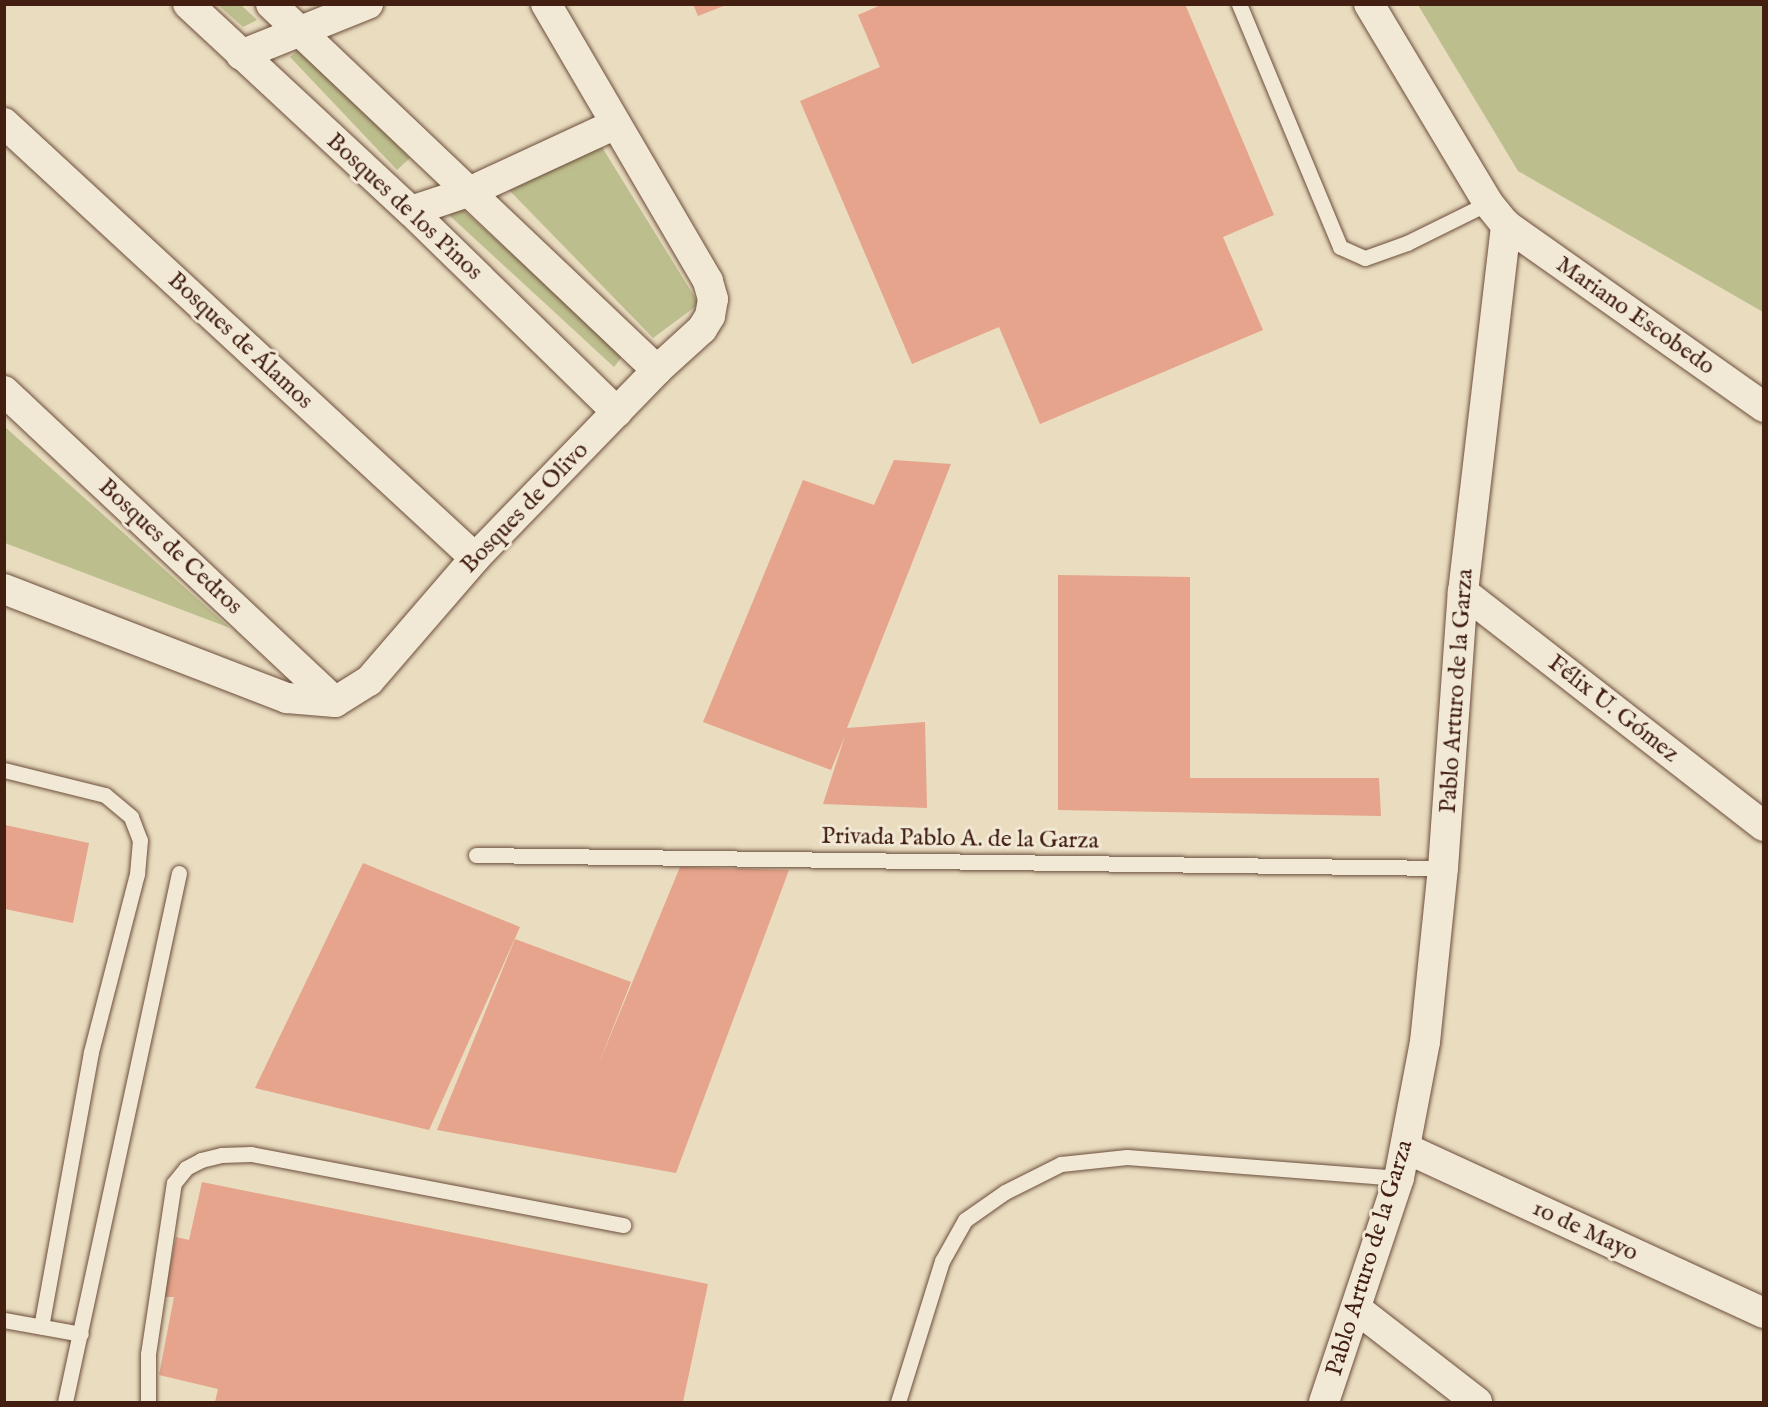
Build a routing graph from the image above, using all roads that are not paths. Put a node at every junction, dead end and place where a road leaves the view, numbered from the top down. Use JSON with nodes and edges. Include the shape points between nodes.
{"nodes":[{"id":1,"x":188,"y":4,"type":"edge"},
{"id":2,"x":271,"y":4,"type":"edge"},
{"id":3,"x":368,"y":4,"type":"edge"},
{"id":4,"x":546,"y":4,"type":"edge"},
{"id":5,"x":1239,"y":4,"type":"edge"},
{"id":6,"x":1369,"y":4,"type":"edge"},
{"id":7,"x":300,"y":32,"type":"junction"},
{"id":8,"x":241,"y":55,"type":"junction"},
{"id":9,"x":4,"y":123,"type":"edge"},
{"id":10,"x":614,"y":125,"type":"junction"},
{"id":11,"x":471,"y":191,"type":"junction"},
{"id":12,"x":411,"y":211,"type":"junction"},
{"id":13,"x":1497,"y":214,"type":"junction"},
{"id":14,"x":657,"y":370,"type":"junction"},
{"id":15,"x":4,"y":391,"type":"edge"},
{"id":16,"x":1764,"y":407,"type":"edge"},
{"id":17,"x":617,"y":412,"type":"junction"},
{"id":18,"x":475,"y":558,"type":"junction"},
{"id":19,"x":4,"y":590,"type":"edge"},
{"id":20,"x":1463,"y":592,"type":"junction"},
{"id":21,"x":335,"y":702,"type":"junction"},
{"id":22,"x":4,"y":770,"type":"edge"},
{"id":23,"x":1764,"y":826,"type":"edge"},
{"id":24,"x":476,"y":855,"type":"dead end"},
{"id":25,"x":1443,"y":868,"type":"junction"},
{"id":26,"x":179,"y":873,"type":"dead end"},
{"id":27,"x":1407,"y":1149,"type":"junction"},
{"id":28,"x":1399,"y":1179,"type":"junction"},
{"id":29,"x":623,"y":1225,"type":"dead end"},
{"id":30,"x":1357,"y":1309,"type":"junction"},
{"id":31,"x":1764,"y":1313,"type":"edge"},
{"id":32,"x":4,"y":1320,"type":"edge"},
{"id":33,"x":41,"y":1326,"type":"junction"},
{"id":34,"x":81,"y":1334,"type":"junction"},
{"id":35,"x":65,"y":1402,"type":"edge"},
{"id":36,"x":148,"y":1402,"type":"edge"},
{"id":37,"x":898,"y":1402,"type":"edge"},
{"id":38,"x":1324,"y":1402,"type":"edge"},
{"id":39,"x":1477,"y":1402,"type":"edge"}],
"edges":[{"from":1,"to":8,"type":"street","name":"Bosques de los Pinos"},
{"from":2,"to":7,"type":"street"},
{"from":3,"to":7,"type":"street"},
{"from":4,"to":10,"type":"street","name":"Bosques de Olivo"},
{"from":5,"to":13,"type":"lane","via":[[1340,247],[1365,258]]},
{"from":6,"to":13,"type":"street"},
{"from":7,"to":8,"type":"street"},
{"from":7,"to":11,"type":"street"},
{"from":8,"to":12,"type":"street","name":"Bosques de los Pinos"},
{"from":9,"to":18,"type":"street","name":"Bosques de Álamos"},
{"from":10,"to":11,"type":"street"},
{"from":10,"to":14,"type":"street","name":"Bosques de Olivo","via":[[708,281],[713,299],[710,316],[702,329]]},
{"from":11,"to":12,"type":"street"},
{"from":11,"to":14,"type":"street"},
{"from":12,"to":17,"type":"street","name":"Bosques de los Pinos"},
{"from":13,"to":16,"type":"street","name":"Mariano Escobedo"},
{"from":13,"to":20,"type":"street","name":"Pablo Arturo de la Garza"},
{"from":14,"to":17,"type":"street","name":"Bosques de Olivo"},
{"from":15,"to":21,"type":"street","name":"Bosques de Cedros"},
{"from":17,"to":18,"type":"street","name":"Bosques de Olivo"},
{"from":18,"to":21,"type":"street","name":"Bosques de Olivo","via":[[369,681]]},
{"from":19,"to":21,"type":"street","via":[[287,698]]},
{"from":20,"to":23,"type":"street","name":"Félix U. Gómez"},
{"from":20,"to":25,"type":"street","name":"Pablo Arturo de la Garza"},
{"from":22,"to":33,"type":"lane","via":[[105,795],[131,817],[140,840],[137,874],[91,1052]]},
{"from":24,"to":25,"type":"lane","name":"Privada Pablo A. de la Garza"},
{"from":25,"to":27,"type":"street","name":"Pablo Arturo de la Garza","via":[[1425,1042]]},
{"from":26,"to":34,"type":"lane"},
{"from":27,"to":28,"type":"street","name":"Pablo Arturo de la Garza"},
{"from":27,"to":31,"type":"street","name":"1o de Mayo"},
{"from":28,"to":30,"type":"street","name":"Pablo Arturo de la Garza"},
{"from":28,"to":37,"type":"lane","via":[[1127,1157],[1061,1164],[1005,1192],[965,1220],[942,1261]]},
{"from":29,"to":36,"type":"lane","via":[[251,1154],[201,1160],[186,1168],[174,1183],[148,1354]]},
{"from":30,"to":38,"type":"street","name":"Pablo Arturo de la Garza"},
{"from":30,"to":39,"type":"street"},
{"from":32,"to":33,"type":"lane"},
{"from":33,"to":34,"type":"lane"},
{"from":34,"to":35,"type":"lane"}]}
